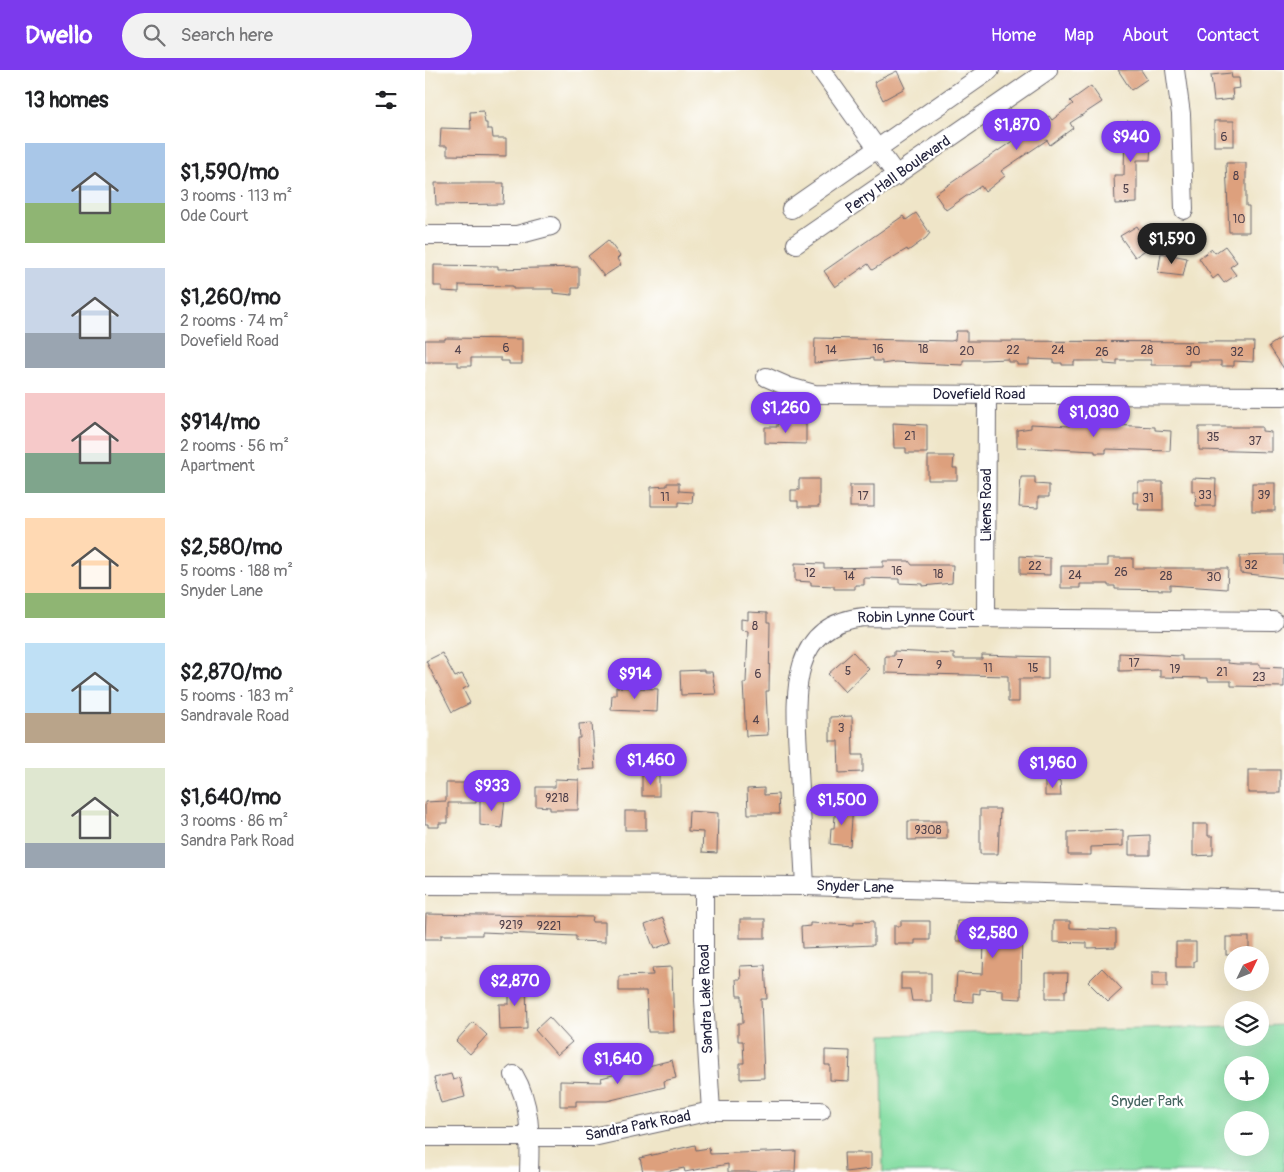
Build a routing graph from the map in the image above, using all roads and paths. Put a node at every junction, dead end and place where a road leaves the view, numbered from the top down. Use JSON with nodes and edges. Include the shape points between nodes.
{"nodes":[{"id":1,"x":821,"y":70,"type":"edge"},
{"id":2,"x":990,"y":70,"type":"edge"},
{"id":3,"x":1048,"y":70,"type":"edge"},
{"id":4,"x":1175,"y":70,"type":"edge"},
{"id":5,"x":878,"y":149,"type":"junction"},
{"id":6,"x":897,"y":176,"type":"junction"},
{"id":7,"x":791,"y":209,"type":"dead end"},
{"id":8,"x":1184,"y":210,"type":"dead end"},
{"id":9,"x":551,"y":226,"type":"dead end"},
{"id":10,"x":425,"y":235,"type":"edge"},
{"id":11,"x":796,"y":244,"type":"dead end"},
{"id":12,"x":766,"y":377,"type":"dead end"},
{"id":13,"x":987,"y":394,"type":"junction"},
{"id":14,"x":1284,"y":396,"type":"edge"},
{"id":15,"x":986,"y":616,"type":"junction"},
{"id":16,"x":1274,"y":621,"type":"dead end"},
{"id":17,"x":425,"y":885,"type":"edge"},
{"id":18,"x":805,"y":886,"type":"junction"},
{"id":19,"x":704,"y":887,"type":"junction"},
{"id":20,"x":1284,"y":900,"type":"edge"},
{"id":21,"x":514,"y":1075,"type":"dead end"},
{"id":22,"x":711,"y":1111,"type":"junction"},
{"id":23,"x":821,"y":1112,"type":"dead end"},
{"id":24,"x":425,"y":1137,"type":"edge"},
{"id":25,"x":530,"y":1139,"type":"junction"},
{"id":26,"x":529,"y":1172,"type":"edge"}],
"edges":[{"from":1,"to":5,"type":"street"},
{"from":2,"to":5,"type":"street"},
{"from":3,"to":6,"type":"street","name":"Perry Hall Boulevard"},
{"from":4,"to":8,"type":"street","via":[[1181,114]]},
{"from":5,"to":6,"type":"street"},
{"from":5,"to":7,"type":"street"},
{"from":6,"to":11,"type":"street","name":"Perry Hall Boulevard"},
{"from":9,"to":10,"type":"street","via":[[517,236]]},
{"from":12,"to":13,"type":"street","name":"Dovefield Road","via":[[814,394]]},
{"from":13,"to":14,"type":"street","name":"Dovefield Road"},
{"from":13,"to":15,"type":"street","name":"Likens Road"},
{"from":15,"to":16,"type":"street","name":"Robin Lynne Court"},
{"from":15,"to":18,"type":"street","name":"Robin Lynne Court","via":[[850,618],[830,625],[807,652],[798,675],[796,694]]},
{"from":17,"to":19,"type":"street","name":"Snyder Lane"},
{"from":18,"to":19,"type":"street","name":"Snyder Lane"},
{"from":18,"to":20,"type":"street","name":"Snyder Lane"},
{"from":19,"to":22,"type":"street","name":"Sandra Lake Road","via":[[704,1000]]},
{"from":21,"to":25,"type":"street","via":[[527,1106]]},
{"from":22,"to":23,"type":"street","name":"Sandra Park Road"},
{"from":22,"to":25,"type":"street","name":"Sandra Park Road","via":[[593,1137]]},
{"from":24,"to":25,"type":"street","name":"Sandra Park Road"},
{"from":25,"to":26,"type":"street"}]}
